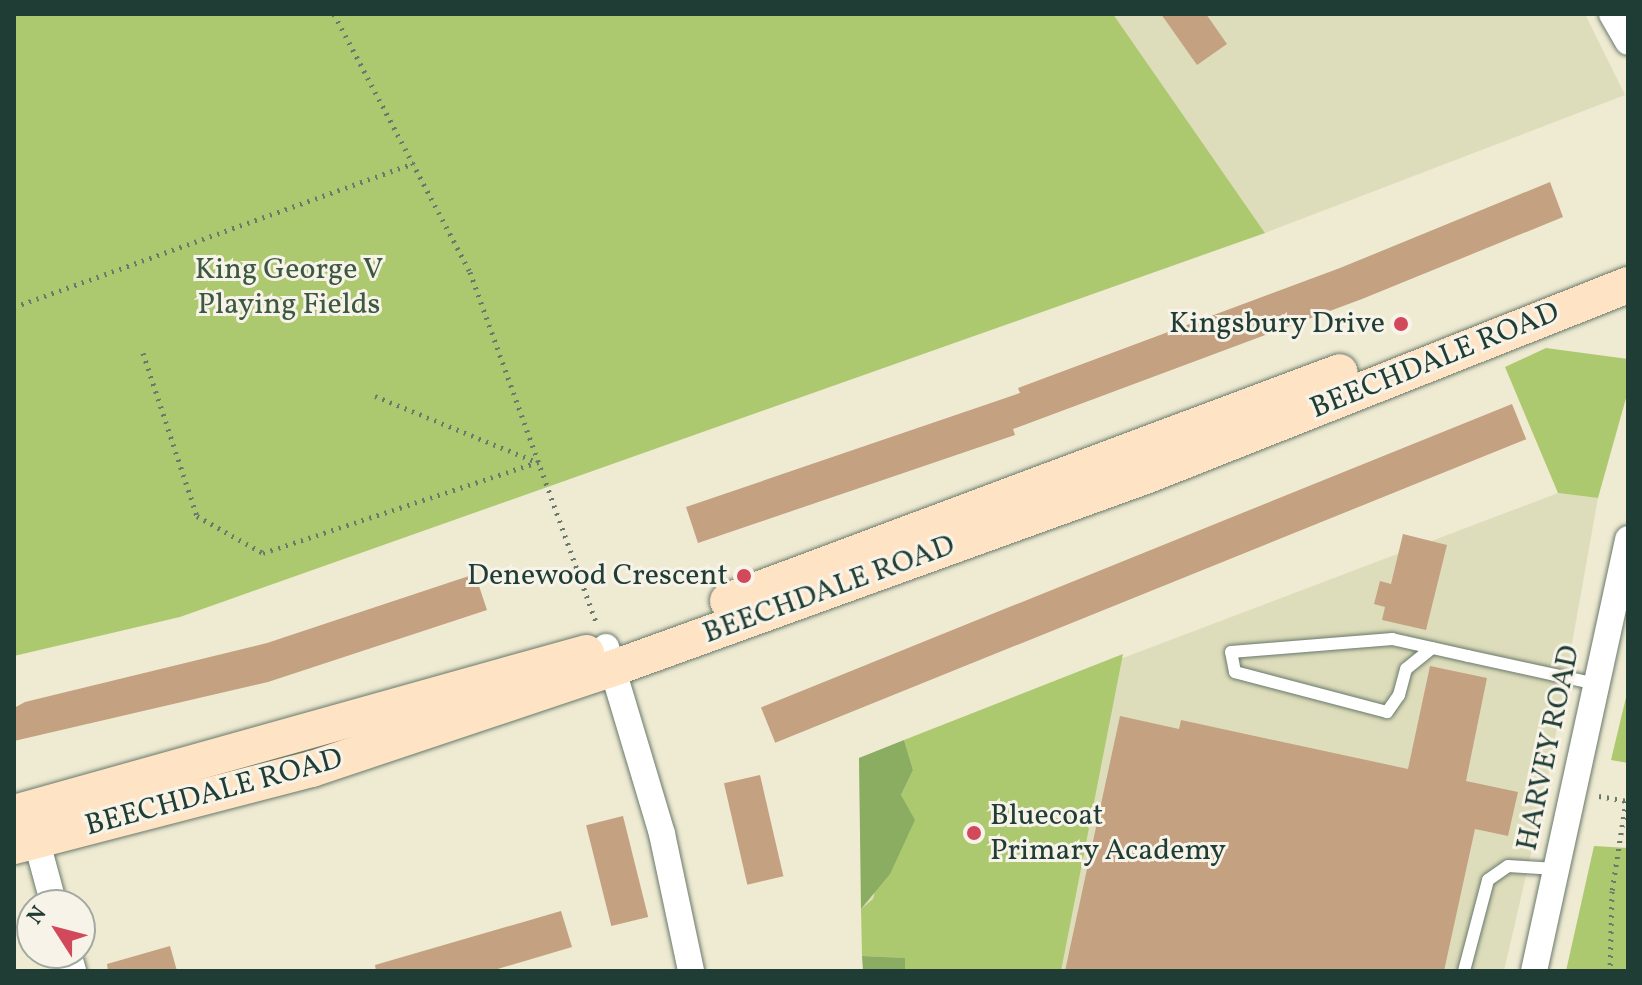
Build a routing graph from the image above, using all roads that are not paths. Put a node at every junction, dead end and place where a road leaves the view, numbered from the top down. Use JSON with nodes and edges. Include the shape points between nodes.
{"nodes":[{"id":1,"x":1612,"y":14,"type":"edge"},
{"id":2,"x":1628,"y":42,"type":"edge"},
{"id":3,"x":1628,"y":264,"type":"edge"},
{"id":4,"x":1628,"y":285,"type":"edge"},
{"id":5,"x":1628,"y":539,"type":"edge"},
{"id":6,"x":1432,"y":648,"type":"junction"},
{"id":7,"x":608,"y":658,"type":"junction"},
{"id":8,"x":1596,"y":684,"type":"junction"},
{"id":9,"x":23,"y":827,"type":"edge"},
{"id":10,"x":1556,"y":869,"type":"junction"},
{"id":11,"x":48,"y":889,"type":"edge"},
{"id":12,"x":691,"y":971,"type":"edge"},
{"id":13,"x":1464,"y":971,"type":"edge"},
{"id":14,"x":1534,"y":971,"type":"edge"}],
"edges":[{"from":1,"to":2,"type":"street"},
{"from":3,"to":7,"type":"street","name":"BEECHDALE ROAD"},
{"from":4,"to":7,"type":"street","name":"BEECHDALE ROAD","via":[[1148,475]]},
{"from":5,"to":8,"type":"street","name":"HARVEY ROAD"},
{"from":6,"to":6,"type":"lane","via":[[1406,669],[1399,695],[1387,712],[1235,672],[1231,652],[1392,639]]},
{"from":6,"to":8,"type":"lane"},
{"from":7,"to":9,"type":"street","name":"BEECHDALE ROAD","via":[[312,769]]},
{"from":7,"to":12,"type":"street","via":[[662,834]]},
{"from":8,"to":10,"type":"street","name":"HARVEY ROAD"},
{"from":9,"to":11,"type":"street"},
{"from":10,"to":13,"type":"lane","via":[[1508,866],[1488,880]]},
{"from":10,"to":14,"type":"street","name":"HARVEY ROAD"}]}
